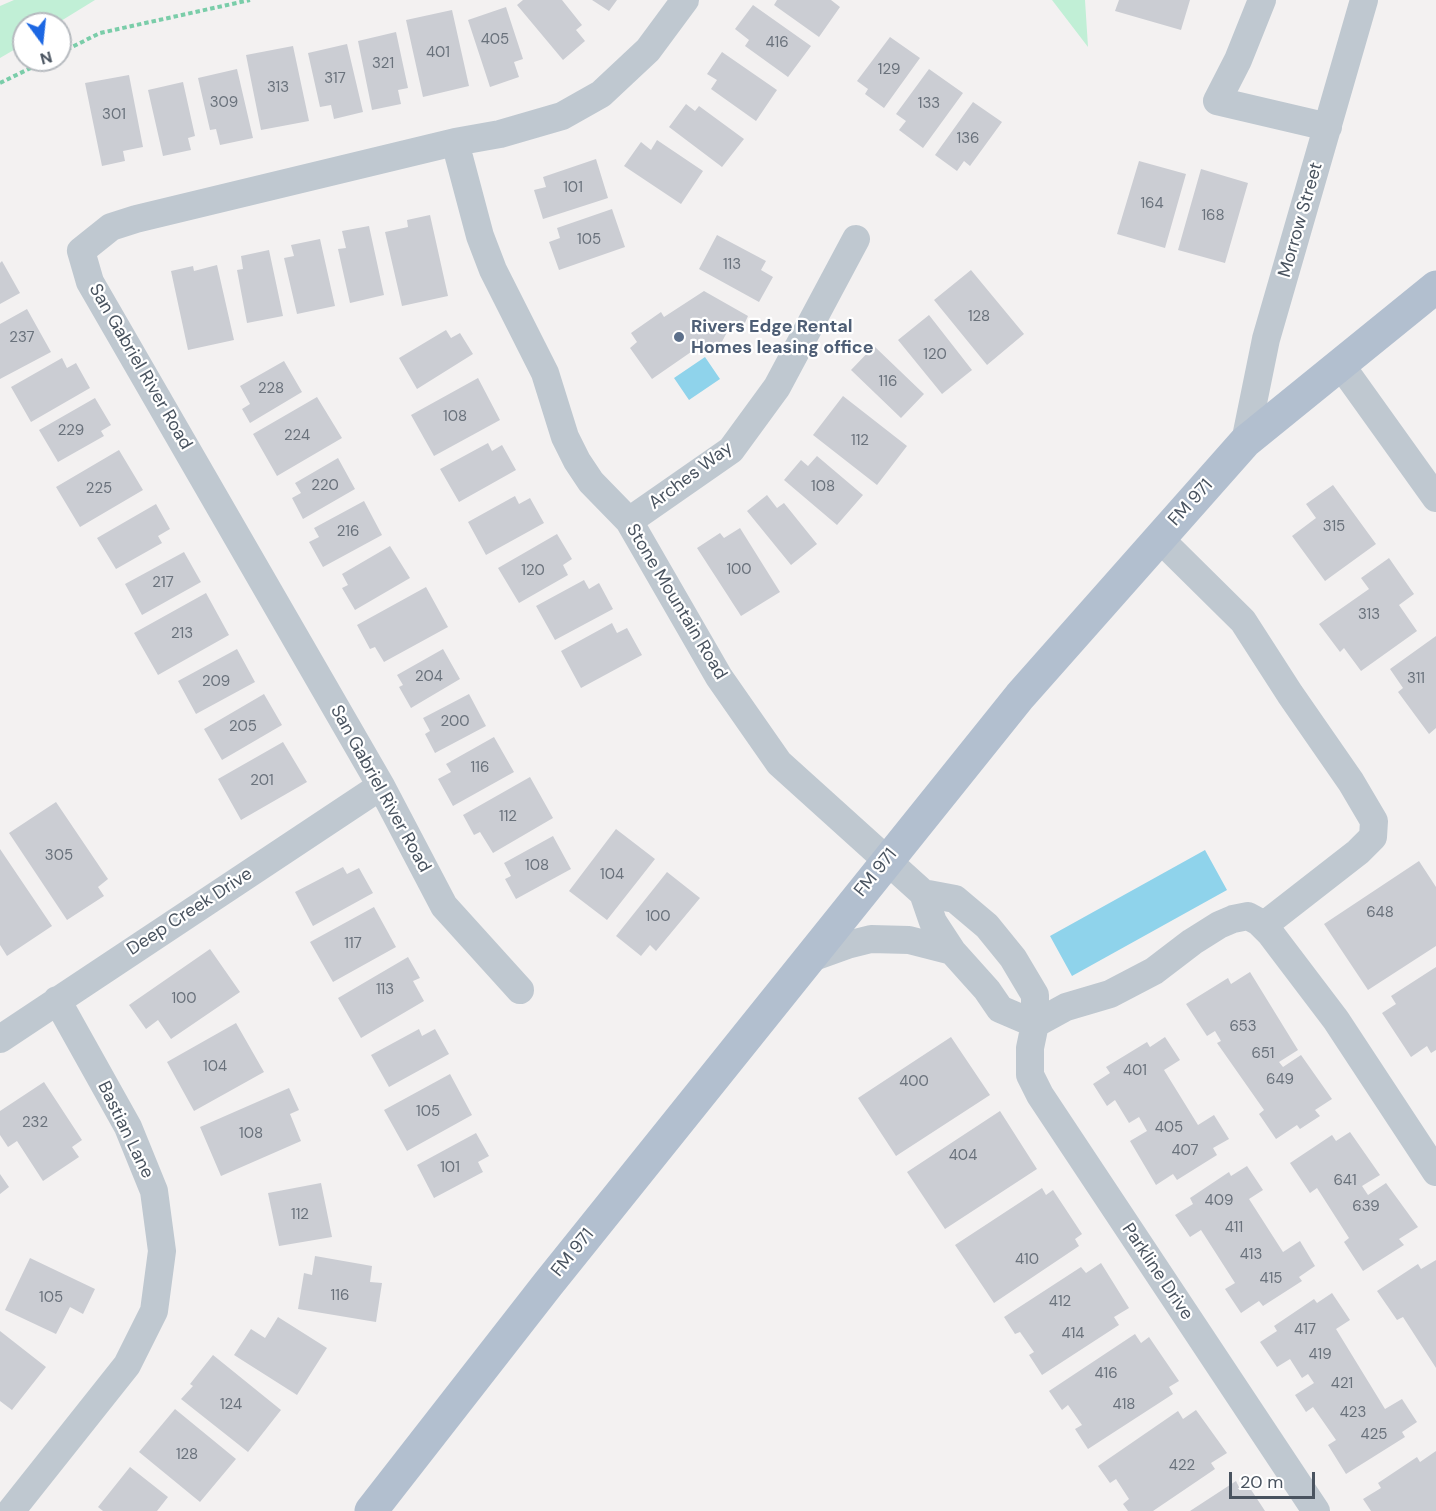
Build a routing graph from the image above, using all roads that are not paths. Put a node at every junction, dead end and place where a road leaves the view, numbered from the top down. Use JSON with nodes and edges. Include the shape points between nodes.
{"nodes":[{"id":1,"x":685,"y":0,"type":"edge"},
{"id":2,"x":1262,"y":0,"type":"edge"},
{"id":3,"x":1364,"y":0,"type":"edge"},
{"id":4,"x":1328,"y":128,"type":"junction"},
{"id":5,"x":456,"y":142,"type":"junction"},
{"id":6,"x":856,"y":239,"type":"dead end"},
{"id":7,"x":1436,"y":287,"type":"edge"},
{"id":8,"x":1340,"y":364,"type":"junction"},
{"id":9,"x":1245,"y":442,"type":"junction"},
{"id":10,"x":1436,"y":498,"type":"edge"},
{"id":11,"x":629,"y":521,"type":"junction"},
{"id":12,"x":1159,"y":538,"type":"junction"},
{"id":13,"x":381,"y":786,"type":"junction"},
{"id":14,"x":887,"y":860,"type":"junction"},
{"id":15,"x":923,"y":892,"type":"junction"},
{"id":16,"x":1263,"y":926,"type":"junction"},
{"id":17,"x":952,"y":951,"type":"junction"},
{"id":18,"x":808,"y":958,"type":"junction"},
{"id":19,"x":520,"y":990,"type":"dead end"},
{"id":20,"x":57,"y":1000,"type":"junction"},
{"id":21,"x":1035,"y":1024,"type":"junction"},
{"id":22,"x":0,"y":1039,"type":"edge"},
{"id":23,"x":1436,"y":1172,"type":"edge"},
{"id":24,"x":12,"y":1511,"type":"edge"},
{"id":25,"x":371,"y":1511,"type":"edge"},
{"id":26,"x":1316,"y":1511,"type":"edge"}],
"edges":[{"from":1,"to":5,"type":"street","name":"San Gabriel River Road","via":[[648,50],[601,94],[562,116]]},
{"from":2,"to":4,"type":"street","via":[[1217,102]]},
{"from":3,"to":4,"type":"street","name":"Morrow Street"},
{"from":4,"to":9,"type":"street","name":"Morrow Street","via":[[1266,339]]},
{"from":5,"to":11,"type":"street","name":"Stone Mountain Road","via":[[480,236],[545,373],[564,437],[591,482]]},
{"from":5,"to":13,"type":"street","name":"San Gabriel River Road","via":[[111,226],[81,250],[90,282]]},
{"from":6,"to":11,"type":"street","name":"Arches Way","via":[[777,387],[731,450]]},
{"from":7,"to":8,"type":"main road","name":"FM 971","number":"FM 971"},
{"from":8,"to":9,"type":"main road","name":"FM 971","number":"FM 971"},
{"from":8,"to":10,"type":"street"},
{"from":9,"to":12,"type":"main road","name":"FM 971","number":"FM 971"},
{"from":11,"to":14,"type":"street","name":"Stone Mountain Road","via":[[719,677],[779,763]]},
{"from":12,"to":14,"type":"main road","name":"FM 971","number":"FM 971","via":[[1020,696]]},
{"from":12,"to":16,"type":"street","via":[[1243,621],[1374,821],[1373,837],[1358,852]]},
{"from":13,"to":19,"type":"street","name":"San Gabriel River Road","via":[[444,906]]},
{"from":13,"to":20,"type":"street","name":"Deep Creek Drive"},
{"from":14,"to":15,"type":"street","name":"Parkline Drive"},
{"from":14,"to":18,"type":"main road","name":"FM 971","number":"FM 971"},
{"from":15,"to":17,"type":"street","name":"Parkline Drive","via":[[933,922]]},
{"from":15,"to":21,"type":"street","name":"Parkline Drive","via":[[955,899],[987,926],[1035,995]]},
{"from":16,"to":21,"type":"street","via":[[1248,916],[1219,925],[1154,971],[1110,994],[1066,1006]]},
{"from":16,"to":23,"type":"street","via":[[1336,1020]]},
{"from":17,"to":18,"type":"street","via":[[909,940],[871,939]]},
{"from":17,"to":21,"type":"street","name":"Parkline Drive","via":[[1000,1009]]},
{"from":18,"to":25,"type":"main road","name":"FM 971","number":"FM 971"},
{"from":20,"to":22,"type":"street","name":"Deep Creek Drive"},
{"from":20,"to":24,"type":"street","name":"Bastian Lane","via":[[128,1127],[154,1191],[162,1251],[154,1311],[127,1365]]},
{"from":21,"to":26,"type":"street","name":"Parkline Drive","via":[[1030,1075],[1040,1095]]}]}
